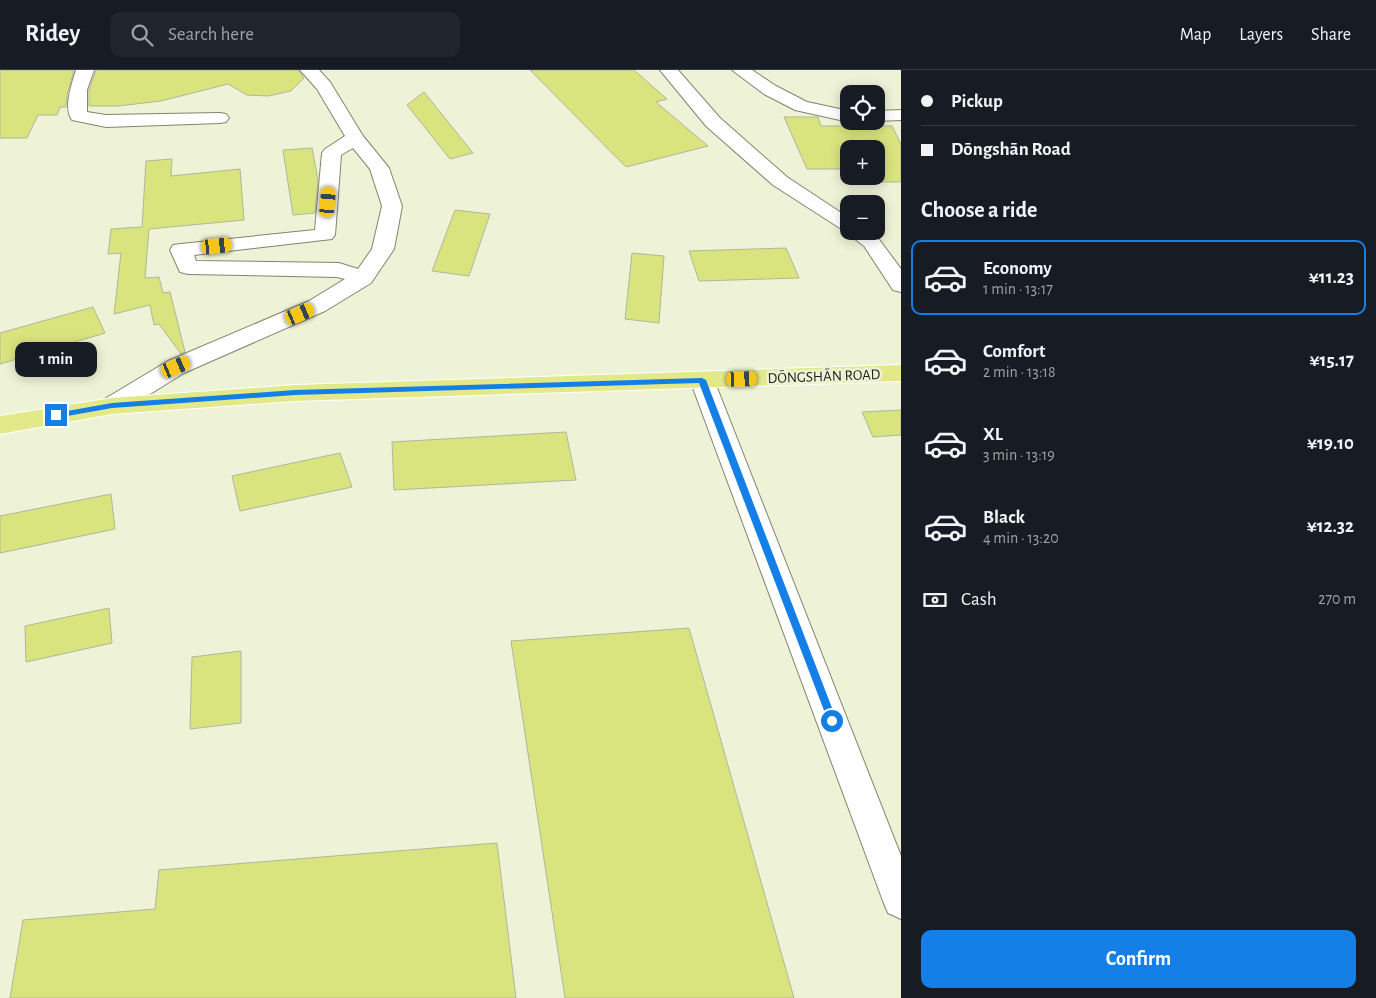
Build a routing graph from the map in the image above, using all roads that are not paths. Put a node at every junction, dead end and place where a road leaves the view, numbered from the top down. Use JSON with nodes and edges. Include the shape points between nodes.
{"nodes":[{"id":1,"x":85,"y":70,"type":"edge"},
{"id":2,"x":309,"y":70,"type":"edge"},
{"id":3,"x":669,"y":70,"type":"edge"},
{"id":4,"x":741,"y":70,"type":"edge"},
{"id":5,"x":840,"y":115,"type":"edge"},
{"id":6,"x":901,"y":115,"type":"edge"},
{"id":7,"x":885,"y":116,"type":"edge"},
{"id":8,"x":220,"y":118,"type":"dead end"},
{"id":9,"x":355,"y":138,"type":"junction"},
{"id":10,"x":840,"y":221,"type":"edge"},
{"id":11,"x":868,"y":240,"type":"edge"},
{"id":12,"x":363,"y":278,"type":"junction"},
{"id":13,"x":901,"y":285,"type":"edge"},
{"id":14,"x":901,"y":373,"type":"edge"},
{"id":15,"x":702,"y":380,"type":"junction"},
{"id":16,"x":112,"y":406,"type":"junction"},
{"id":17,"x":0,"y":425,"type":"edge"},
{"id":18,"x":901,"y":901,"type":"edge"}],
"edges":[{"from":1,"to":8,"type":"lane","via":[[78,90],[78,116],[106,121]]},
{"from":2,"to":9,"type":"lane","via":[[324,86]]},
{"from":3,"to":10,"type":"lane","via":[[713,122],[780,181]]},
{"from":4,"to":5,"type":"lane","via":[[801,106]]},
{"from":6,"to":7,"type":"lane"},
{"from":9,"to":12,"type":"lane","via":[[380,168],[392,206],[383,249]]},
{"from":9,"to":12,"type":"lane","via":[[332,153],[325,234],[182,250],[188,266],[339,270]]},
{"from":11,"to":13,"type":"lane"},
{"from":12,"to":16,"type":"lane","via":[[317,306],[176,367]]},
{"from":14,"to":15,"type":"main road","name":"DŌNGSHĀN ROAD"},
{"from":15,"to":16,"type":"main road","name":"DŌNGSHĀN ROAD","via":[[295,393]]},
{"from":15,"to":18,"type":"lane"},
{"from":16,"to":17,"type":"main road","name":"DŌNGSHĀN ROAD"}]}
